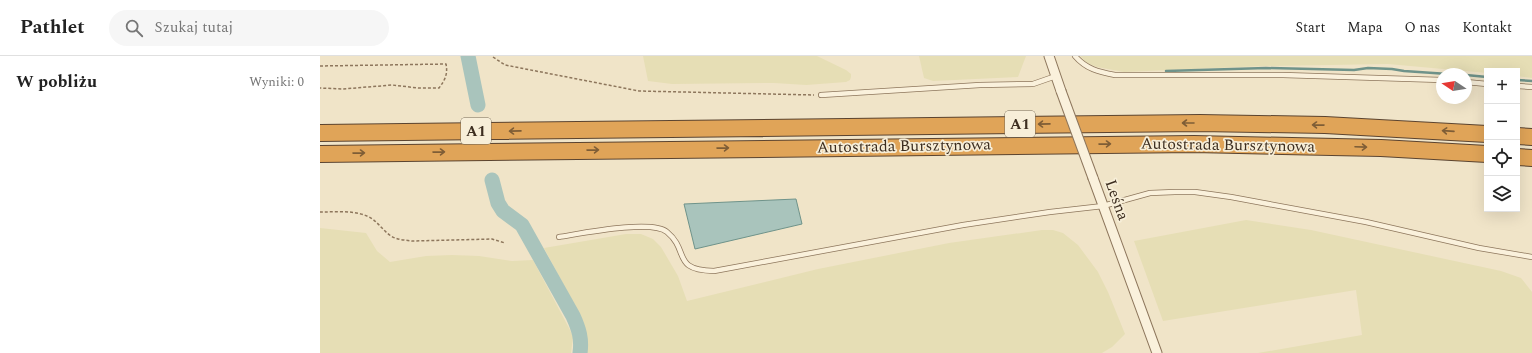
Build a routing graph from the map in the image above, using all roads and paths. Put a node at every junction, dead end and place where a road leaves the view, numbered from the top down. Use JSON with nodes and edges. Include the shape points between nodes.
{"nodes":[{"id":1,"x":1049,"y":56,"type":"edge"},
{"id":2,"x":1075,"y":56,"type":"edge"},
{"id":3,"x":493,"y":57,"type":"edge"},
{"id":4,"x":320,"y":66,"type":"edge"},
{"id":5,"x":1056,"y":76,"type":"junction"},
{"id":6,"x":1436,"y":80,"type":"edge"},
{"id":7,"x":1472,"y":83,"type":"edge"},
{"id":8,"x":1484,"y":84,"type":"edge"},
{"id":9,"x":1520,"y":86,"type":"edge"},
{"id":10,"x":1532,"y":87,"type":"edge"},
{"id":11,"x":320,"y":88,"type":"edge"},
{"id":12,"x":821,"y":95,"type":"joint"},
{"id":13,"x":320,"y":133,"type":"edge"},
{"id":14,"x":1484,"y":134,"type":"edge"},
{"id":15,"x":1520,"y":136,"type":"edge"},
{"id":16,"x":1532,"y":137,"type":"edge"},
{"id":17,"x":320,"y":154,"type":"edge"},
{"id":18,"x":1484,"y":154,"type":"edge"},
{"id":19,"x":1520,"y":156,"type":"edge"},
{"id":20,"x":1532,"y":158,"type":"edge"},
{"id":21,"x":1103,"y":206,"type":"junction"},
{"id":22,"x":320,"y":212,"type":"edge"},
{"id":23,"x":559,"y":237,"type":"dead end"},
{"id":24,"x":505,"y":243,"type":"dead end"},
{"id":25,"x":1532,"y":257,"type":"edge"},
{"id":26,"x":1158,"y":353,"type":"edge"}],
"edges":[{"from":1,"to":5,"type":"street","name":"Leśna"},
{"from":2,"to":6,"type":"lane","via":[[1091,69],[1116,75],[1270,75]]},
{"from":3,"to":12,"type":"path","via":[[505,65],[639,91]]},
{"from":4,"to":11,"type":"path","via":[[446,64],[448,73],[439,88],[392,85]]},
{"from":5,"to":12,"type":"lane","via":[[1034,84]]},
{"from":5,"to":21,"type":"street","name":"Leśna","bridge":true},
{"from":7,"to":8,"type":"lane"},
{"from":9,"to":10,"type":"lane"},
{"from":14,"to":13,"type":"highway","name":"Autostrada Bursztynowa","number":"A1","one_way":true,"via":[[1340,126],[1200,123]]},
{"from":15,"to":16,"type":"highway"},
{"from":17,"to":18,"type":"highway","name":"Autostrada Bursztynowa","number":"A1","one_way":true,"via":[[1194,144],[1374,147]]},
{"from":19,"to":20,"type":"highway"},
{"from":21,"to":23,"type":"lane","via":[[995,219],[714,271],[698,271],[688,266],[666,231],[651,226]]},
{"from":21,"to":25,"type":"lane","via":[[1150,193],[1195,192],[1366,222],[1479,248]]},
{"from":21,"to":26,"type":"street","name":"Leśna"},
{"from":22,"to":24,"type":"path","via":[[357,213],[368,216],[382,226],[390,236],[400,240],[492,239]]}]}
